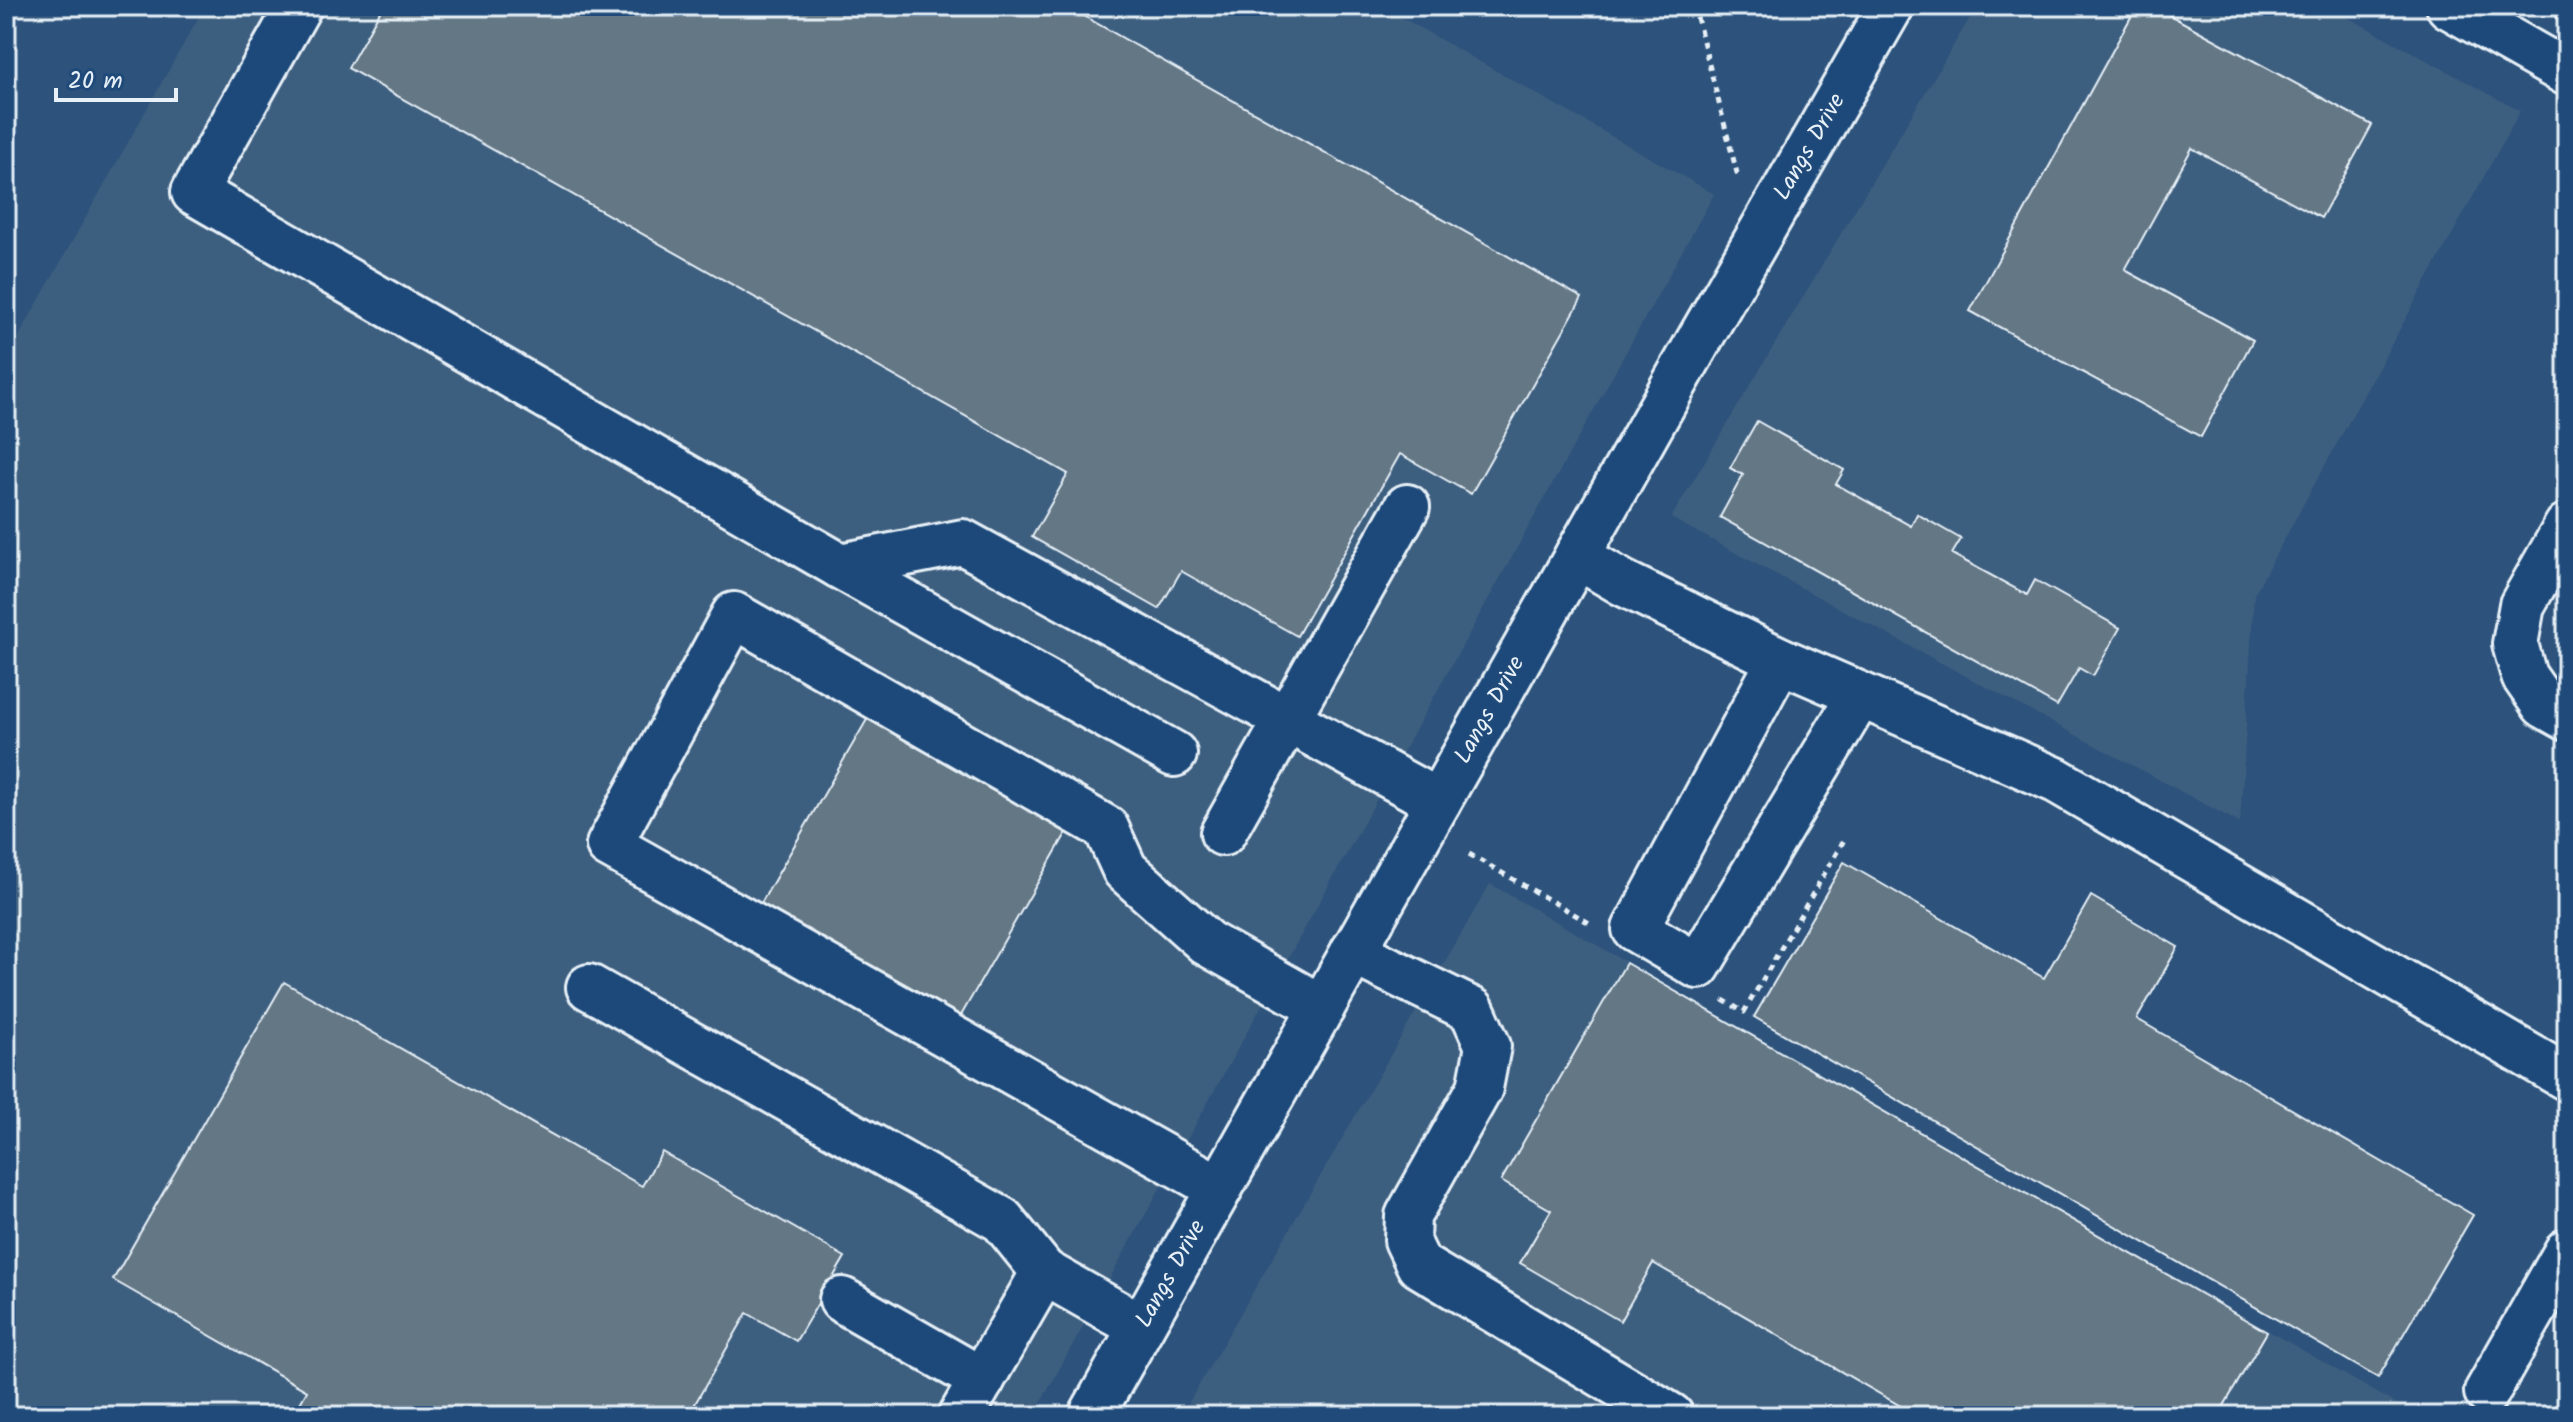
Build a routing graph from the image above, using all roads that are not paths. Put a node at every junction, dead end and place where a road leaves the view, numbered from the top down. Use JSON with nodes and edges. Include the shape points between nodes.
{"nodes":[{"id":1,"x":299,"y":6,"type":"edge"},
{"id":2,"x":1891,"y":6,"type":"edge"},
{"id":3,"x":2449,"y":6,"type":"edge"},
{"id":4,"x":2567,"y":73,"type":"edge"},
{"id":5,"x":1407,"y":507,"type":"dead end"},
{"id":6,"x":2567,"y":526,"type":"edge"},
{"id":7,"x":1577,"y":556,"type":"junction"},
{"id":8,"x":840,"y":566,"type":"junction"},
{"id":9,"x":1780,"y":660,"type":"junction"},
{"id":10,"x":1860,"y":695,"type":"junction"},
{"id":11,"x":2567,"y":718,"type":"edge"},
{"id":12,"x":1287,"y":719,"type":"junction"},
{"id":13,"x":1174,"y":754,"type":"dead end"},
{"id":14,"x":1438,"y":802,"type":"junction"},
{"id":15,"x":1223,"y":833,"type":"dead end"},
{"id":16,"x":1353,"y":952,"type":"junction"},
{"id":17,"x":589,"y":987,"type":"dead end"},
{"id":18,"x":1322,"y":1008,"type":"junction"},
{"id":19,"x":2567,"y":1078,"type":"edge"},
{"id":20,"x":1219,"y":1188,"type":"junction"},
{"id":21,"x":2567,"y":1251,"type":"edge"},
{"id":22,"x":1044,"y":1272,"type":"junction"},
{"id":23,"x":842,"y":1300,"type":"dead end"},
{"id":24,"x":1141,"y":1327,"type":"junction"},
{"id":25,"x":2487,"y":1392,"type":"dead end"},
{"id":26,"x":972,"y":1398,"type":"edge"},
{"id":27,"x":1091,"y":1416,"type":"edge"},
{"id":28,"x":1671,"y":1416,"type":"edge"}],
"edges":[{"from":1,"to":8,"type":"street","via":[[194,192]]},
{"from":2,"to":7,"type":"street","name":"Langs Drive"},
{"from":3,"to":4,"type":"street"},
{"from":5,"to":12,"type":"street"},
{"from":6,"to":11,"type":"street","via":[[2522,605],[2515,644],[2524,676],[2544,705]]},
{"from":7,"to":9,"type":"street"},
{"from":7,"to":14,"type":"street","name":"Langs Drive"},
{"from":8,"to":12,"type":"street","via":[[963,542]]},
{"from":8,"to":13,"type":"street"},
{"from":9,"to":10,"type":"street"},
{"from":9,"to":10,"type":"street","via":[[1635,929],[1698,966]]},
{"from":10,"to":19,"type":"street","via":[[2056,780]]},
{"from":12,"to":14,"type":"street"},
{"from":12,"to":15,"type":"street"},
{"from":14,"to":16,"type":"street","name":"Langs Drive"},
{"from":16,"to":18,"type":"street","name":"Langs Drive"},
{"from":16,"to":28,"type":"street","via":[[1472,1010],[1488,1046],[1480,1088],[1408,1216],[1407,1240],[1419,1265]]},
{"from":17,"to":22,"type":"street","via":[[1002,1220]]},
{"from":18,"to":20,"type":"street","name":"Langs Drive"},
{"from":18,"to":20,"type":"street","via":[[1207,943],[1125,870],[1106,828],[734,615],[609,845]]},
{"from":20,"to":24,"type":"street","name":"Langs Drive"},
{"from":21,"to":25,"type":"street"},
{"from":22,"to":24,"type":"street"},
{"from":22,"to":26,"type":"street"},
{"from":23,"to":26,"type":"street"},
{"from":24,"to":27,"type":"street","name":"Langs Drive"}]}
